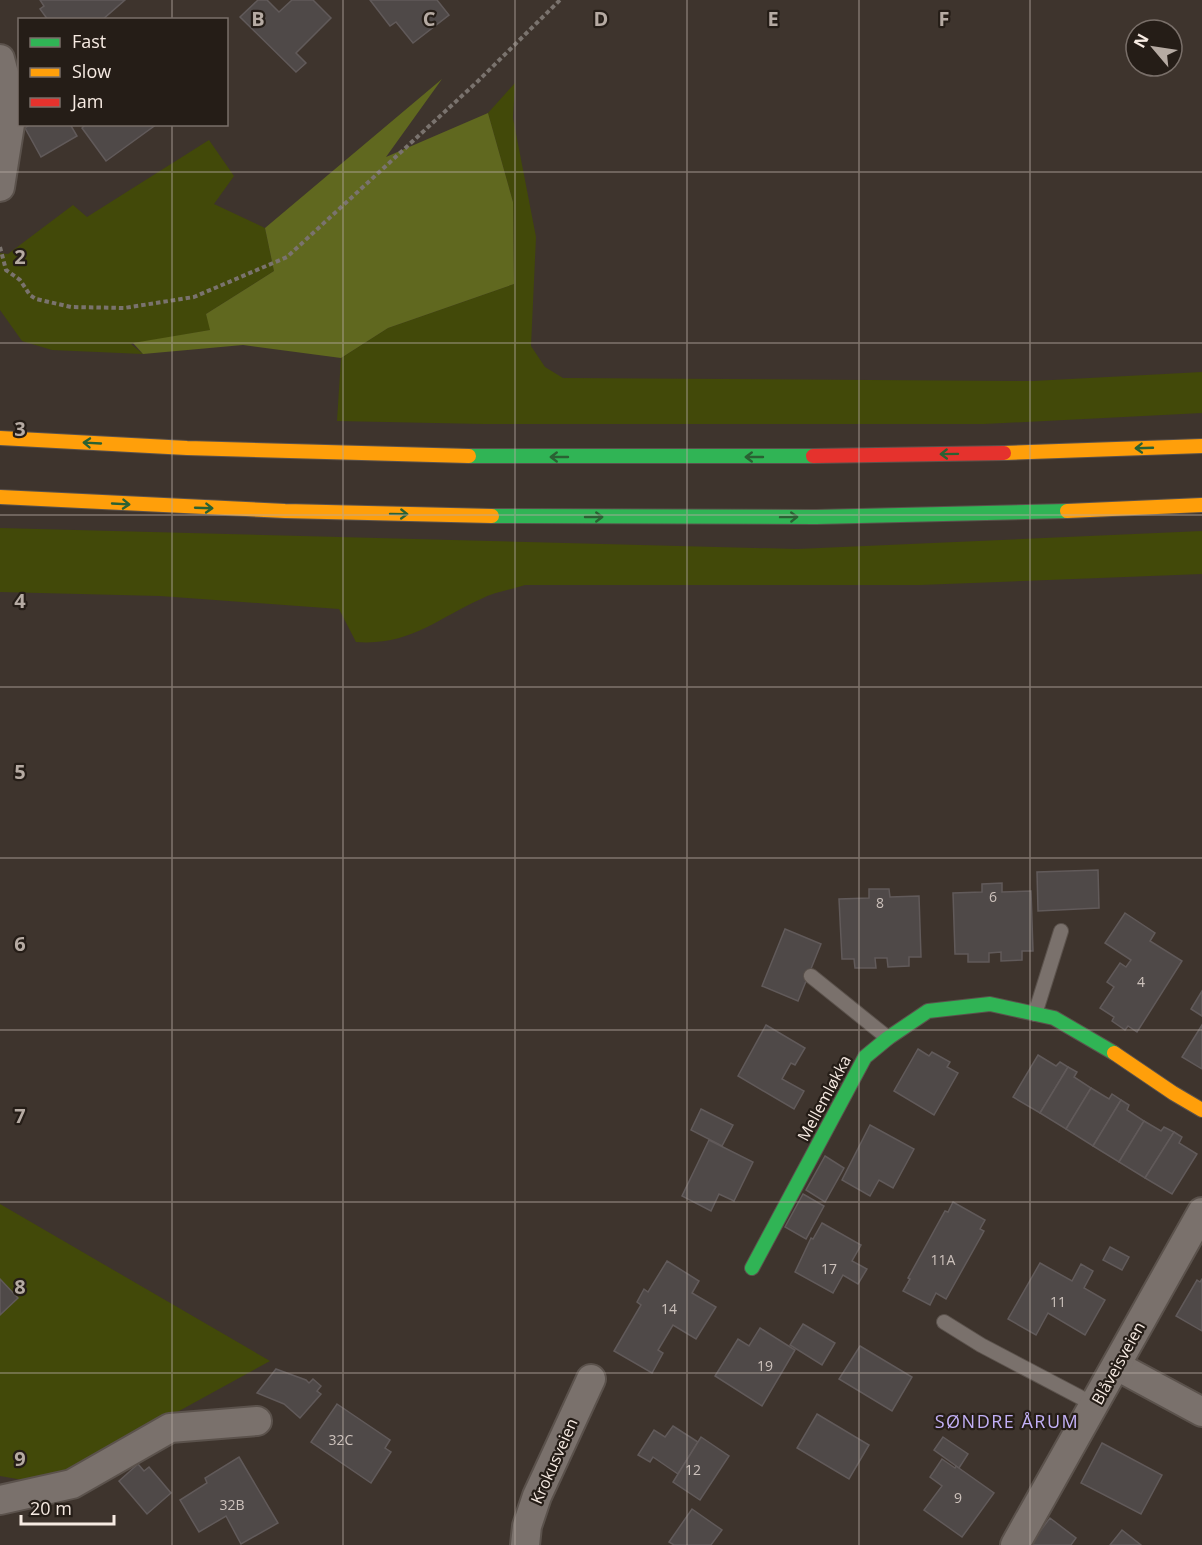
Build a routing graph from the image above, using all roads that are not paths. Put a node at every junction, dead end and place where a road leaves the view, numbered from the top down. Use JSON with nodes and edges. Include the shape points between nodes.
{"nodes":[{"id":1,"x":0,"y":59,"type":"edge"},
{"id":2,"x":0,"y":187,"type":"edge"},
{"id":3,"x":0,"y":438,"type":"edge"},
{"id":4,"x":1202,"y":446,"type":"edge"},
{"id":5,"x":0,"y":497,"type":"edge"},
{"id":6,"x":1202,"y":505,"type":"edge"},
{"id":7,"x":1061,"y":931,"type":"dead end"},
{"id":8,"x":811,"y":976,"type":"dead end"},
{"id":9,"x":1035,"y":1014,"type":"junction"},
{"id":10,"x":888,"y":1038,"type":"junction"},
{"id":11,"x":1202,"y":1110,"type":"edge"},
{"id":12,"x":1202,"y":1212,"type":"edge"},
{"id":13,"x":752,"y":1268,"type":"dead end"},
{"id":14,"x":944,"y":1322,"type":"dead end"},
{"id":15,"x":1117,"y":1366,"type":"junction"},
{"id":16,"x":591,"y":1378,"type":"dead end"},
{"id":17,"x":1095,"y":1406,"type":"junction"},
{"id":18,"x":1202,"y":1412,"type":"edge"},
{"id":19,"x":257,"y":1421,"type":"dead end"},
{"id":20,"x":0,"y":1500,"type":"edge"},
{"id":21,"x":525,"y":1545,"type":"edge"},
{"id":22,"x":1015,"y":1545,"type":"edge"}],
"edges":[{"from":1,"to":2,"type":"street","via":[[12,118]]},
{"from":4,"to":3,"type":"main road","one_way":true,"via":[[849,456],[518,457],[150,447]]},
{"from":5,"to":6,"type":"main road","one_way":true,"via":[[516,517],[847,516]]},
{"from":7,"to":9,"type":"lane"},
{"from":8,"to":10,"type":"lane"},
{"from":9,"to":10,"type":"main road","name":"Mellemløkka","via":[[990,1004],[928,1011]]},
{"from":9,"to":11,"type":"main road","name":"Mellemløkka","via":[[1054,1018]]},
{"from":10,"to":13,"type":"main road","name":"Mellemløkka","via":[[865,1057]]},
{"from":12,"to":15,"type":"street","name":"Blåveisveien"},
{"from":14,"to":17,"type":"lane"},
{"from":15,"to":17,"type":"street","name":"Blåveisveien"},
{"from":15,"to":18,"type":"street"},
{"from":16,"to":21,"type":"street","name":"Krokusveien","via":[[537,1496]]},
{"from":17,"to":22,"type":"street","name":"Blåveisveien"},
{"from":19,"to":20,"type":"street","via":[[170,1428],[72,1484]]}]}
